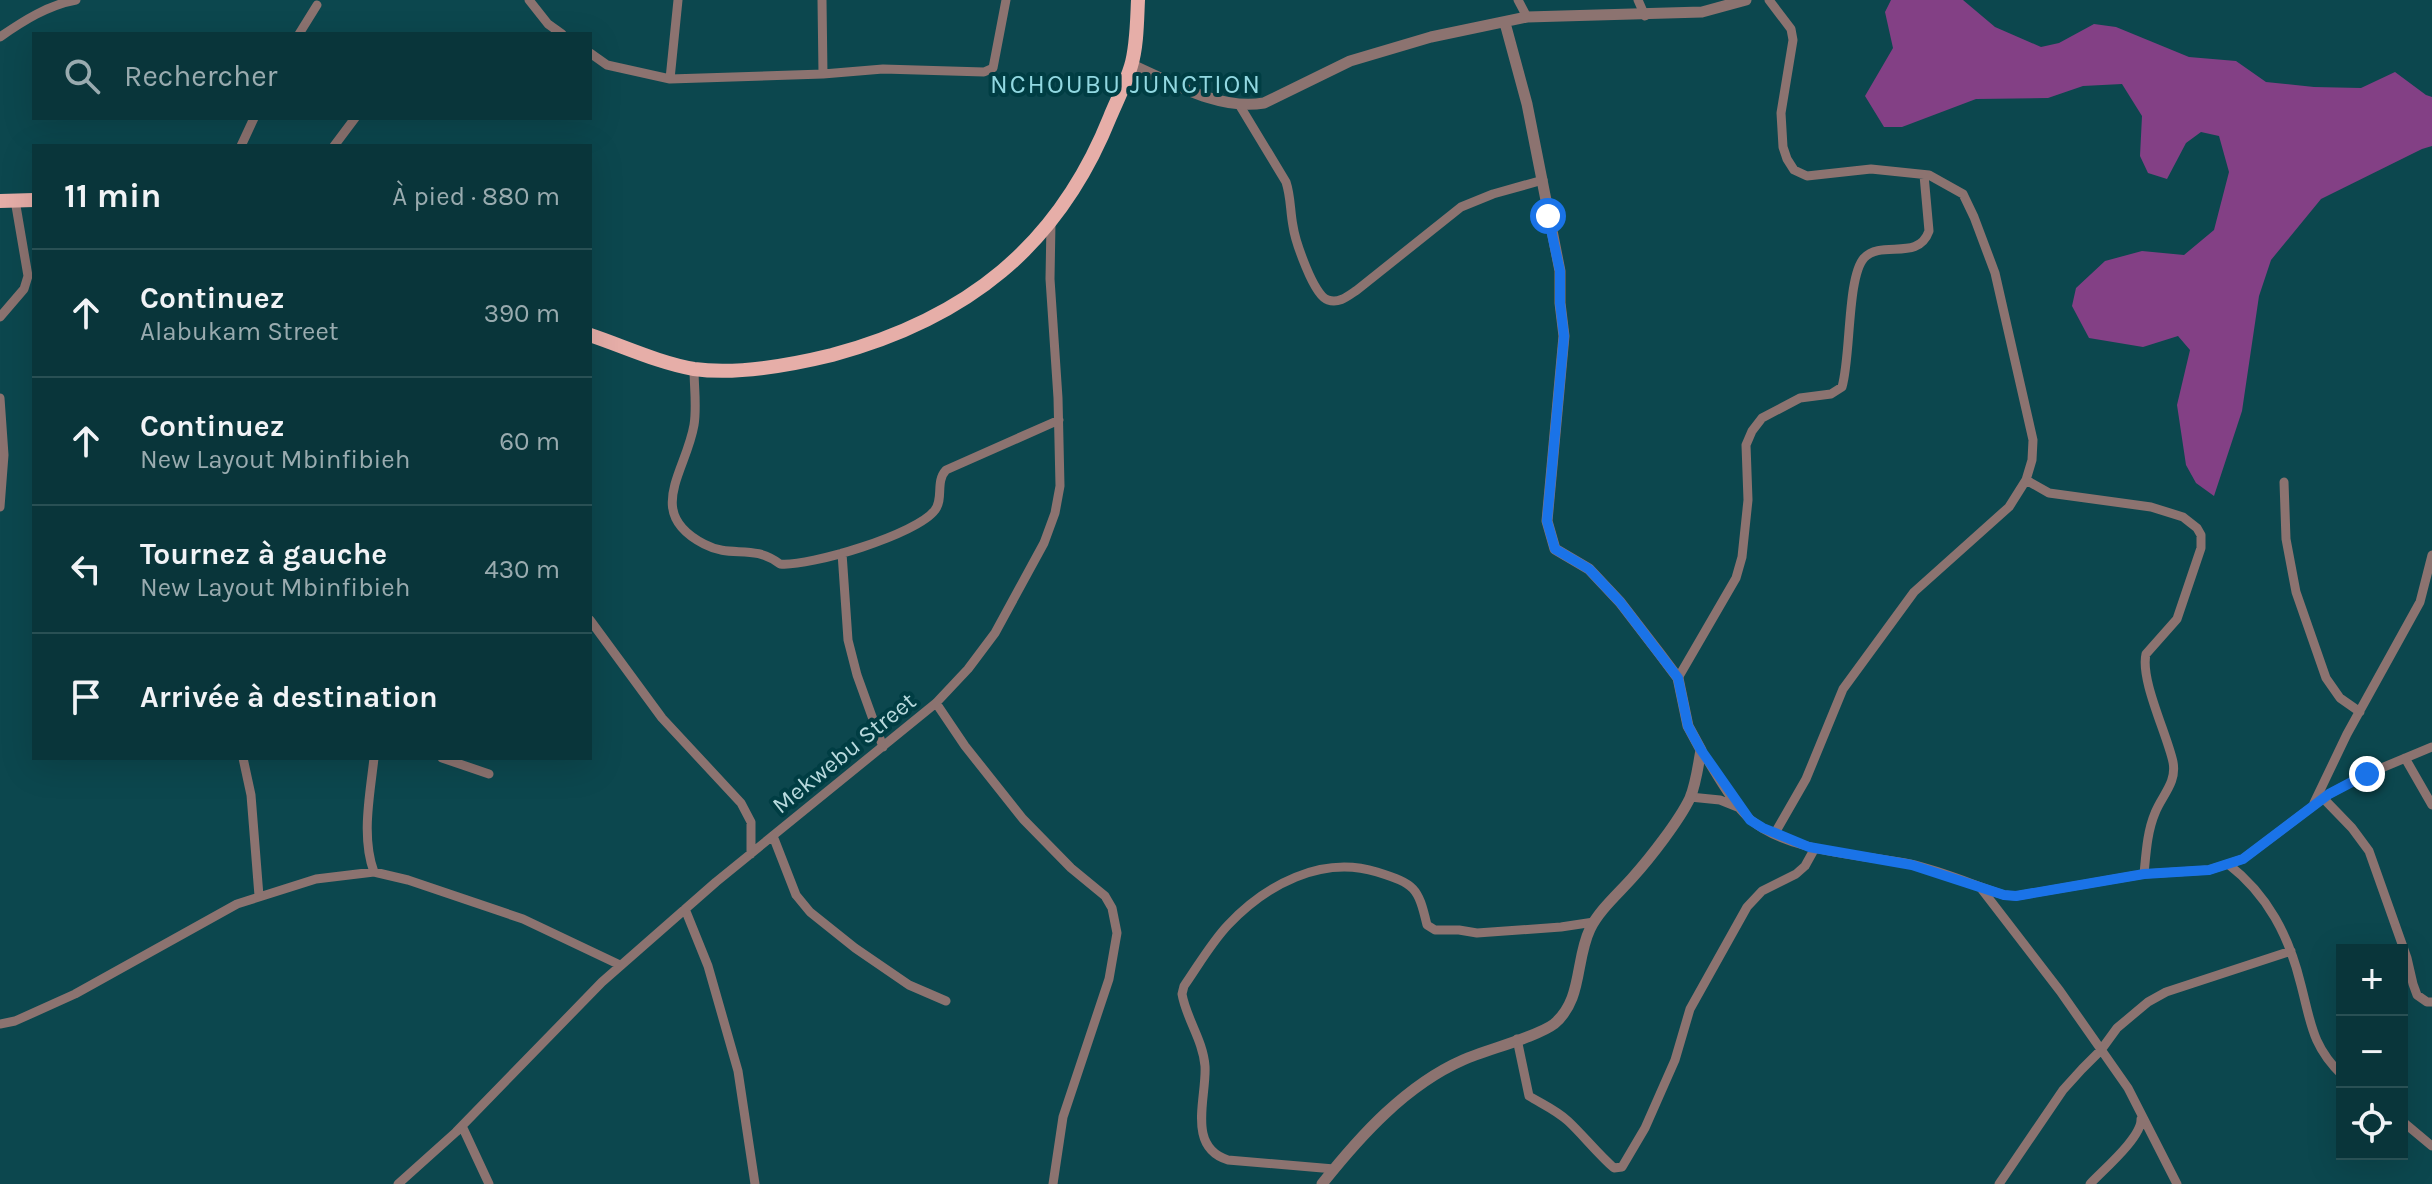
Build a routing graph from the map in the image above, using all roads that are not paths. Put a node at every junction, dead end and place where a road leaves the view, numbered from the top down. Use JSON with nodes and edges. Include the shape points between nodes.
{"nodes":[{"id":1,"x":76,"y":0,"type":"edge"},
{"id":2,"x":529,"y":0,"type":"edge"},
{"id":3,"x":678,"y":0,"type":"edge"},
{"id":4,"x":822,"y":0,"type":"edge"},
{"id":5,"x":1006,"y":0,"type":"edge"},
{"id":6,"x":1138,"y":0,"type":"edge"},
{"id":7,"x":1518,"y":0,"type":"edge"},
{"id":8,"x":1638,"y":0,"type":"edge"},
{"id":9,"x":1746,"y":0,"type":"edge"},
{"id":10,"x":1769,"y":0,"type":"edge"},
{"id":11,"x":317,"y":5,"type":"dead end"},
{"id":12,"x":1645,"y":16,"type":"junction"},
{"id":13,"x":1527,"y":17,"type":"junction"},
{"id":14,"x":1505,"y":23,"type":"junction"},
{"id":15,"x":300,"y":32,"type":"edge"},
{"id":16,"x":559,"y":32,"type":"edge"},
{"id":17,"x":0,"y":37,"type":"edge"},
{"id":18,"x":592,"y":54,"type":"edge"},
{"id":19,"x":1132,"y":65,"type":"junction"},
{"id":20,"x":823,"y":74,"type":"junction"},
{"id":21,"x":670,"y":79,"type":"junction"},
{"id":22,"x":1240,"y":106,"type":"junction"},
{"id":23,"x":253,"y":120,"type":"edge"},
{"id":24,"x":354,"y":120,"type":"edge"},
{"id":25,"x":242,"y":144,"type":"edge"},
{"id":26,"x":336,"y":144,"type":"edge"},
{"id":27,"x":1924,"y":175,"type":"junction"},
{"id":28,"x":1543,"y":180,"type":"junction"},
{"id":29,"x":32,"y":200,"type":"edge"},
{"id":30,"x":8,"y":201,"type":"edge"},
{"id":31,"x":1051,"y":223,"type":"junction"},
{"id":32,"x":0,"y":317,"type":"edge"},
{"id":33,"x":592,"y":336,"type":"edge"},
{"id":34,"x":694,"y":369,"type":"junction"},
{"id":35,"x":0,"y":398,"type":"edge"},
{"id":36,"x":1059,"y":420,"type":"junction"},
{"id":37,"x":2026,"y":480,"type":"junction"},
{"id":38,"x":2284,"y":482,"type":"dead end"},
{"id":39,"x":0,"y":507,"type":"edge"},
{"id":40,"x":842,"y":553,"type":"junction"},
{"id":41,"x":2432,"y":555,"type":"edge"},
{"id":42,"x":592,"y":623,"type":"edge"},
{"id":43,"x":1678,"y":678,"type":"junction"},
{"id":44,"x":936,"y":703,"type":"junction"},
{"id":45,"x":2360,"y":712,"type":"junction"},
{"id":46,"x":883,"y":747,"type":"junction"},
{"id":47,"x":2432,"y":747,"type":"edge"},
{"id":48,"x":1701,"y":750,"type":"junction"},
{"id":49,"x":2405,"y":758,"type":"junction"},
{"id":50,"x":243,"y":760,"type":"edge"},
{"id":51,"x":374,"y":760,"type":"edge"},
{"id":52,"x":448,"y":760,"type":"edge"},
{"id":53,"x":489,"y":774,"type":"dead end"},
{"id":54,"x":1690,"y":797,"type":"junction"},
{"id":55,"x":2323,"y":798,"type":"junction"},
{"id":56,"x":2432,"y":805,"type":"edge"},
{"id":57,"x":2313,"y":806,"type":"junction"},
{"id":58,"x":1740,"y":808,"type":"junction"},
{"id":59,"x":1775,"y":833,"type":"junction"},
{"id":60,"x":773,"y":836,"type":"junction"},
{"id":61,"x":1815,"y":848,"type":"junction"},
{"id":62,"x":751,"y":854,"type":"junction"},
{"id":63,"x":2228,"y":864,"type":"junction"},
{"id":64,"x":374,"y":872,"type":"junction"},
{"id":65,"x":2144,"y":874,"type":"junction"},
{"id":66,"x":1980,"y":887,"type":"junction"},
{"id":67,"x":259,"y":896,"type":"junction"},
{"id":68,"x":685,"y":909,"type":"junction"},
{"id":69,"x":1594,"y":922,"type":"junction"},
{"id":70,"x":2291,"y":951,"type":"junction"},
{"id":71,"x":620,"y":965,"type":"junction"},
{"id":72,"x":946,"y":1001,"type":"dead end"},
{"id":73,"x":2432,"y":1002,"type":"edge"},
{"id":74,"x":0,"y":1024,"type":"edge"},
{"id":75,"x":1517,"y":1039,"type":"junction"},
{"id":76,"x":2101,"y":1050,"type":"junction"},
{"id":77,"x":2336,"y":1068,"type":"edge"},
{"id":78,"x":2141,"y":1117,"type":"junction"},
{"id":79,"x":462,"y":1126,"type":"junction"},
{"id":80,"x":2408,"y":1126,"type":"edge"},
{"id":81,"x":2432,"y":1146,"type":"edge"},
{"id":82,"x":1334,"y":1169,"type":"junction"},
{"id":83,"x":398,"y":1184,"type":"edge"},
{"id":84,"x":489,"y":1184,"type":"edge"},
{"id":85,"x":755,"y":1184,"type":"edge"},
{"id":86,"x":1053,"y":1184,"type":"edge"},
{"id":87,"x":1322,"y":1184,"type":"edge"},
{"id":88,"x":1999,"y":1184,"type":"edge"},
{"id":89,"x":2090,"y":1184,"type":"edge"},
{"id":90,"x":2177,"y":1184,"type":"edge"}],
"edges":[{"from":1,"to":17,"type":"street","via":[[27,19]]},
{"from":2,"to":16,"type":"street"},
{"from":3,"to":21,"type":"street"},
{"from":4,"to":20,"type":"street"},
{"from":5,"to":20,"type":"street","via":[[997,57],[993,68],[984,72],[883,69]]},
{"from":6,"to":19,"type":"highway"},
{"from":7,"to":13,"type":"street"},
{"from":8,"to":12,"type":"street"},
{"from":9,"to":12,"type":"street","via":[[1702,12]]},
{"from":10,"to":27,"type":"street","via":[[1793,40],[1781,113],[1783,147],[1794,170],[1807,176],[1871,169]]},
{"from":11,"to":15,"type":"street"},
{"from":12,"to":13,"type":"street"},
{"from":13,"to":14,"type":"street"},
{"from":14,"to":22,"type":"street","via":[[1431,37],[1350,61],[1264,103]]},
{"from":14,"to":28,"type":"street"},
{"from":18,"to":21,"type":"street","via":[[607,65]]},
{"from":19,"to":22,"type":"street"},
{"from":19,"to":31,"type":"highway","via":[[1094,157]]},
{"from":20,"to":21,"type":"street"},
{"from":22,"to":28,"type":"street","via":[[1286,182],[1305,263],[1328,301],[1357,290],[1461,207]]},
{"from":23,"to":25,"type":"street"},
{"from":24,"to":26,"type":"street"},
{"from":27,"to":37,"type":"street","via":[[1963,194],[1995,273],[2033,440]]},
{"from":27,"to":43,"type":"street","via":[[1926,238],[1916,247],[1872,252],[1855,273],[1842,387],[1800,398],[1762,418],[1752,431],[1746,445],[1748,500],[1736,578]]},
{"from":28,"to":43,"type":"street","via":[[1560,271],[1564,336],[1549,529],[1555,549],[1589,569]]},
{"from":29,"to":30,"type":"highway"},
{"from":30,"to":32,"type":"street","via":[[27,283]]},
{"from":31,"to":34,"type":"highway","via":[[999,275],[926,322],[887,339],[794,364]]},
{"from":31,"to":36,"type":"street","name":"Mekwebu Street"},
{"from":33,"to":34,"type":"highway"},
{"from":34,"to":40,"type":"street","via":[[694,423],[672,495],[675,521],[683,531],[721,551],[762,552],[780,564]]},
{"from":35,"to":39,"type":"street"},
{"from":36,"to":40,"type":"street","via":[[946,470],[930,515],[890,537]]},
{"from":36,"to":44,"type":"street","name":"Mekwebu Street","via":[[1060,486],[1044,543],[995,633]]},
{"from":37,"to":59,"type":"street","via":[[2009,507],[1914,592],[1843,689],[1806,779]]},
{"from":37,"to":65,"type":"street","via":[[2049,493],[2151,507],[2183,517],[2201,535],[2177,619],[2146,654],[2173,779],[2155,812]]},
{"from":38,"to":45,"type":"street","via":[[2286,539],[2296,592],[2326,678],[2340,698]]},
{"from":40,"to":46,"type":"street","via":[[848,640]]},
{"from":41,"to":45,"type":"street","via":[[2420,602]]},
{"from":42,"to":62,"type":"street","via":[[662,718],[741,803],[751,822]]},
{"from":43,"to":48,"type":"street","via":[[1688,726]]},
{"from":44,"to":46,"type":"street","name":"Mekwebu Street"},
{"from":44,"to":86,"type":"street","via":[[1023,819],[1112,908],[1117,933],[1109,979],[1063,1117]]},
{"from":45,"to":57,"type":"street"},
{"from":46,"to":60,"type":"street","name":"Mekwebu Street"},
{"from":47,"to":49,"type":"street"},
{"from":48,"to":54,"type":"street"},
{"from":48,"to":58,"type":"street"},
{"from":49,"to":55,"type":"street"},
{"from":49,"to":56,"type":"street"},
{"from":50,"to":67,"type":"street"},
{"from":51,"to":64,"type":"street","via":[[368,855]]},
{"from":52,"to":53,"type":"street"},
{"from":54,"to":58,"type":"street"},
{"from":54,"to":69,"type":"street","via":[[1638,872]]},
{"from":55,"to":57,"type":"street"},
{"from":55,"to":73,"type":"street","via":[[2369,851],[2417,995]]},
{"from":57,"to":63,"type":"street","via":[[2252,854]]},
{"from":58,"to":59,"type":"street"},
{"from":59,"to":61,"type":"street"},
{"from":60,"to":62,"type":"street","name":"Mekwebu Street"},
{"from":60,"to":72,"type":"street","via":[[796,895],[810,912],[909,985]]},
{"from":61,"to":66,"type":"street","via":[[1912,865]]},
{"from":61,"to":75,"type":"street","via":[[1796,874],[1756,895],[1747,907],[1690,1009],[1675,1060],[1622,1167],[1614,1168],[1568,1121],[1529,1096]]},
{"from":62,"to":68,"type":"street","name":"Mekwebu Street"},
{"from":63,"to":65,"type":"street"},
{"from":63,"to":70,"type":"street","via":[[2264,899]]},
{"from":64,"to":67,"type":"street","via":[[316,879]]},
{"from":64,"to":71,"type":"street","via":[[523,919]]},
{"from":65,"to":66,"type":"street","via":[[2026,895]]},
{"from":66,"to":76,"type":"street"},
{"from":67,"to":74,"type":"street","via":[[75,994]]},
{"from":68,"to":71,"type":"street","name":"Mekwebu Street"},
{"from":68,"to":85,"type":"street","via":[[708,966],[738,1071]]},
{"from":69,"to":75,"type":"street","via":[[1571,1003],[1553,1025]]},
{"from":69,"to":82,"type":"street","via":[[1477,933],[1435,930],[1427,925],[1419,895],[1401,879],[1367,869],[1331,867],[1281,882],[1226,927],[1182,994],[1205,1065],[1201,1118],[1209,1150],[1228,1160]]},
{"from":70,"to":76,"type":"street","via":[[2157,997],[2117,1028]]},
{"from":70,"to":77,"type":"street","via":[[2317,1045]]},
{"from":71,"to":79,"type":"street","name":"Mekwebu Street"},
{"from":75,"to":82,"type":"street","via":[[1460,1061],[1422,1086],[1371,1126]]},
{"from":76,"to":78,"type":"street"},
{"from":76,"to":88,"type":"street","via":[[2063,1090]]},
{"from":78,"to":89,"type":"street","via":[[2134,1137]]},
{"from":78,"to":90,"type":"street"},
{"from":79,"to":83,"type":"street","name":"Mekwebu Street"},
{"from":79,"to":84,"type":"street"},
{"from":80,"to":81,"type":"street"},
{"from":82,"to":87,"type":"street"}]}
